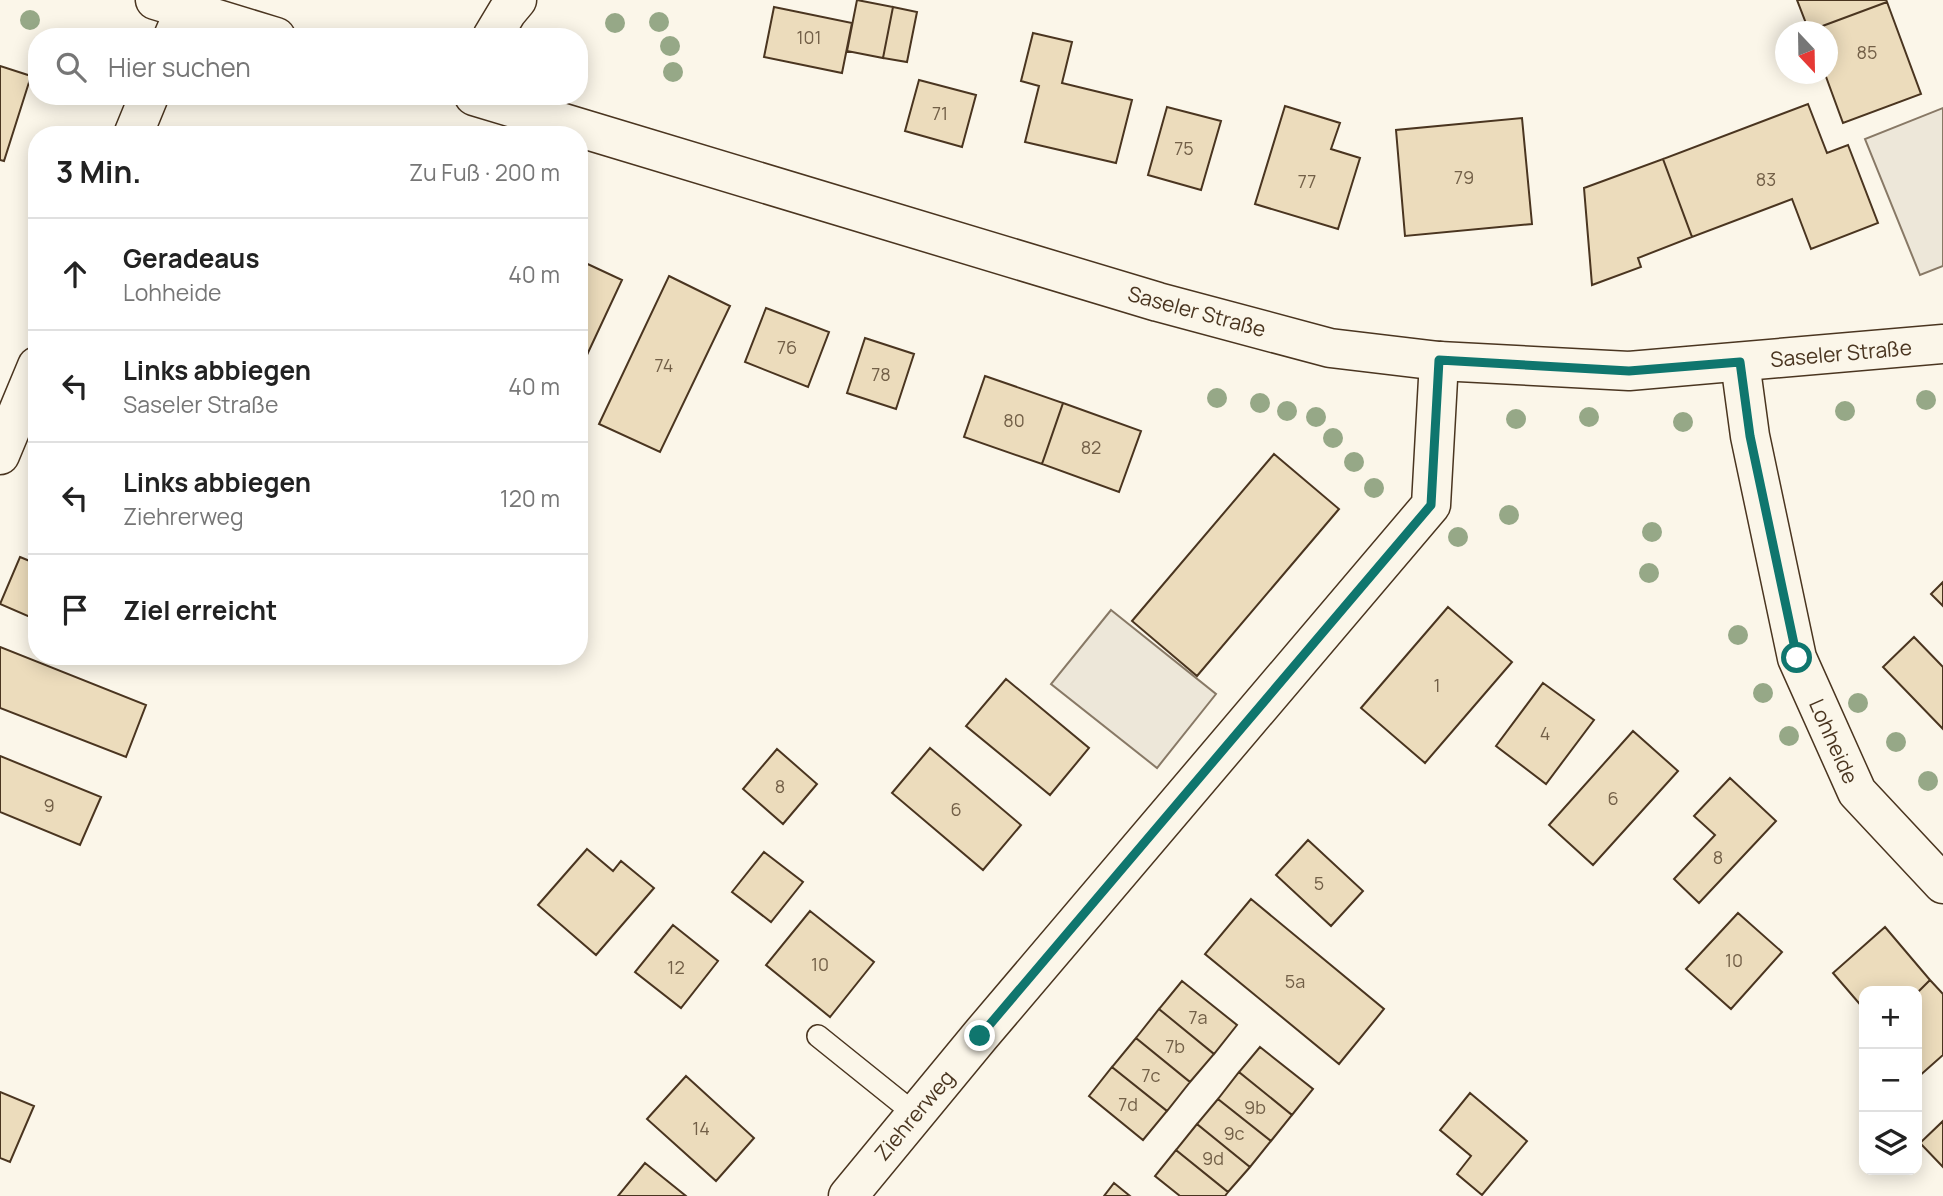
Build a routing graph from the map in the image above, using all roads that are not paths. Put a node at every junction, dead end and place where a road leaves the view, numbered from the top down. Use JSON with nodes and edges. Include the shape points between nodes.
{"nodes":[{"id":1,"x":517,"y":0,"type":"edge"},
{"id":2,"x":171,"y":15,"type":"edge"},
{"id":3,"x":233,"y":28,"type":"edge"},
{"id":4,"x":497,"y":28,"type":"edge"},
{"id":5,"x":145,"y":105,"type":"edge"},
{"id":6,"x":504,"y":105,"type":"edge"},
{"id":7,"x":137,"y":126,"type":"edge"},
{"id":8,"x":574,"y":126,"type":"edge"},
{"id":9,"x":588,"y":130,"type":"edge"},
{"id":10,"x":1943,"y":344,"type":"edge"},
{"id":11,"x":1439,"y":360,"type":"junction"},
{"id":12,"x":1740,"y":362,"type":"junction"},
{"id":13,"x":28,"y":388,"type":"edge"},
{"id":14,"x":0,"y":455,"type":"edge"},
{"id":15,"x":1943,"y":884,"type":"edge"},
{"id":16,"x":818,"y":1036,"type":"dead end"},
{"id":17,"x":915,"y":1114,"type":"junction"},
{"id":18,"x":848,"y":1196,"type":"edge"}],
"edges":[{"from":1,"to":4,"type":"street"},
{"from":2,"to":3,"type":"street"},
{"from":5,"to":7,"type":"street"},
{"from":6,"to":8,"type":"street","name":"Saseler Straße"},
{"from":9,"to":11,"type":"street","name":"Saseler Straße","via":[[1158,302],[1330,348]]},
{"from":10,"to":12,"type":"street","name":"Saseler Straße"},
{"from":11,"to":12,"type":"street","name":"Saseler Straße","via":[[1629,371]]},
{"from":11,"to":17,"type":"street","name":"Ziehrerweg","via":[[1431,505]]},
{"from":12,"to":15,"type":"street","name":"Lohheide","via":[[1750,436],[1797,658],[1857,793]]},
{"from":13,"to":14,"type":"street"},
{"from":16,"to":17,"type":"lane"},
{"from":17,"to":18,"type":"street","name":"Ziehrerweg"}]}
